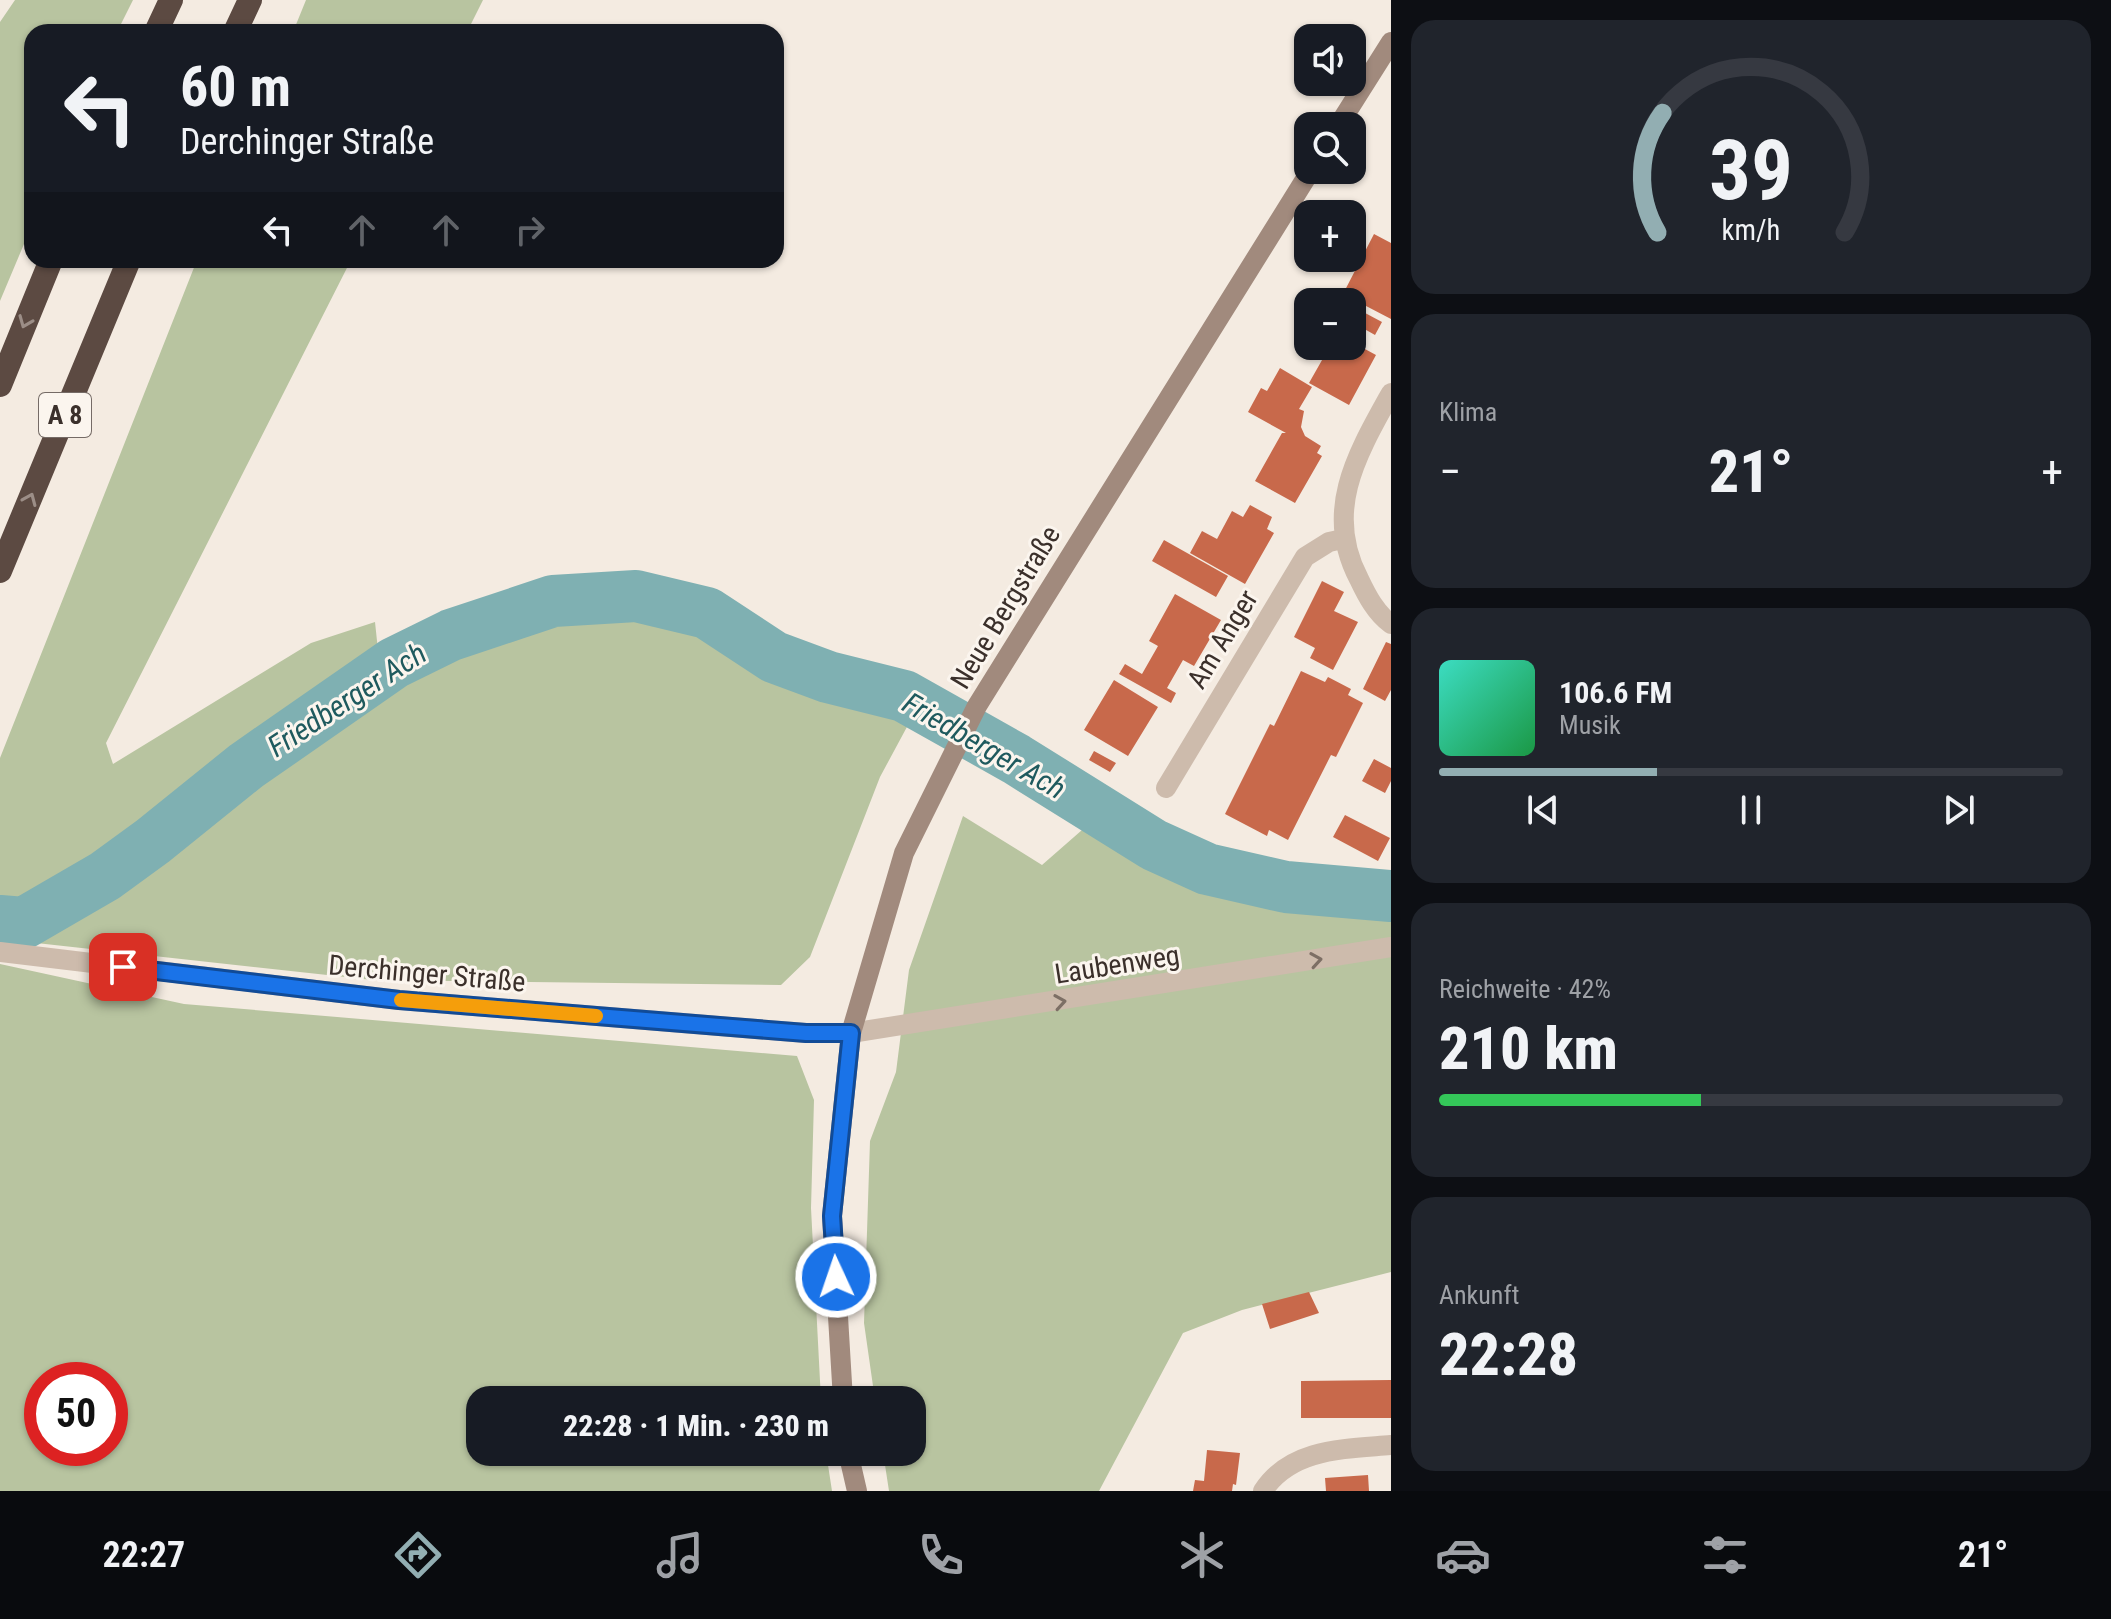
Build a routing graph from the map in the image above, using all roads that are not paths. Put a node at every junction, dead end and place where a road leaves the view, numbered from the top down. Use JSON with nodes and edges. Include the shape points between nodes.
{"nodes":[{"id":1,"x":171,"y":0,"type":"edge"},
{"id":2,"x":250,"y":0,"type":"edge"},
{"id":3,"x":160,"y":24,"type":"edge"},
{"id":4,"x":239,"y":24,"type":"edge"},
{"id":5,"x":1391,"y":42,"type":"edge"},
{"id":6,"x":1347,"y":112,"type":"edge"},
{"id":7,"x":1302,"y":184,"type":"edge"},
{"id":8,"x":48,"y":268,"type":"edge"},
{"id":9,"x":126,"y":268,"type":"edge"},
{"id":10,"x":0,"y":385,"type":"edge"},
{"id":11,"x":1391,"y":393,"type":"edge"},
{"id":12,"x":1343,"y":539,"type":"junction"},
{"id":13,"x":0,"y":571,"type":"edge"},
{"id":14,"x":1391,"y":624,"type":"edge"},
{"id":15,"x":1166,"y":788,"type":"dead end"},
{"id":16,"x":1391,"y":947,"type":"edge"},
{"id":17,"x":0,"y":952,"type":"edge"},
{"id":18,"x":851,"y":1033,"type":"junction"},
{"id":19,"x":842,"y":1386,"type":"edge"},
{"id":20,"x":1391,"y":1445,"type":"edge"},
{"id":21,"x":851,"y":1466,"type":"edge"},
{"id":22,"x":857,"y":1491,"type":"edge"},
{"id":23,"x":1263,"y":1491,"type":"edge"}],
"edges":[{"from":1,"to":3,"type":"highway"},
{"from":2,"to":4,"type":"highway"},
{"from":5,"to":6,"type":"main road"},
{"from":7,"to":18,"type":"main road","name":"Neue Bergstraße","via":[[977,706],[904,853]]},
{"from":8,"to":10,"type":"highway","number":"A 8","one_way":true},
{"from":13,"to":9,"type":"highway","number":"A 8","one_way":true},
{"from":11,"to":12,"type":"street","via":[[1354,465],[1343,501]]},
{"from":12,"to":14,"type":"street","via":[[1368,597]]},
{"from":12,"to":15,"type":"street","name":"Am Anger","via":[[1305,557]]},
{"from":18,"to":16,"type":"street","name":"Laubenweg","one_way":true},
{"from":17,"to":18,"type":"street","name":"Derchinger Straße","via":[[399,1000]]},
{"from":18,"to":19,"type":"main road","name":"Neue Bergstraße","via":[[832,1216]]},
{"from":20,"to":23,"type":"street","via":[[1318,1453],[1289,1465]]},
{"from":21,"to":22,"type":"main road"}]}
